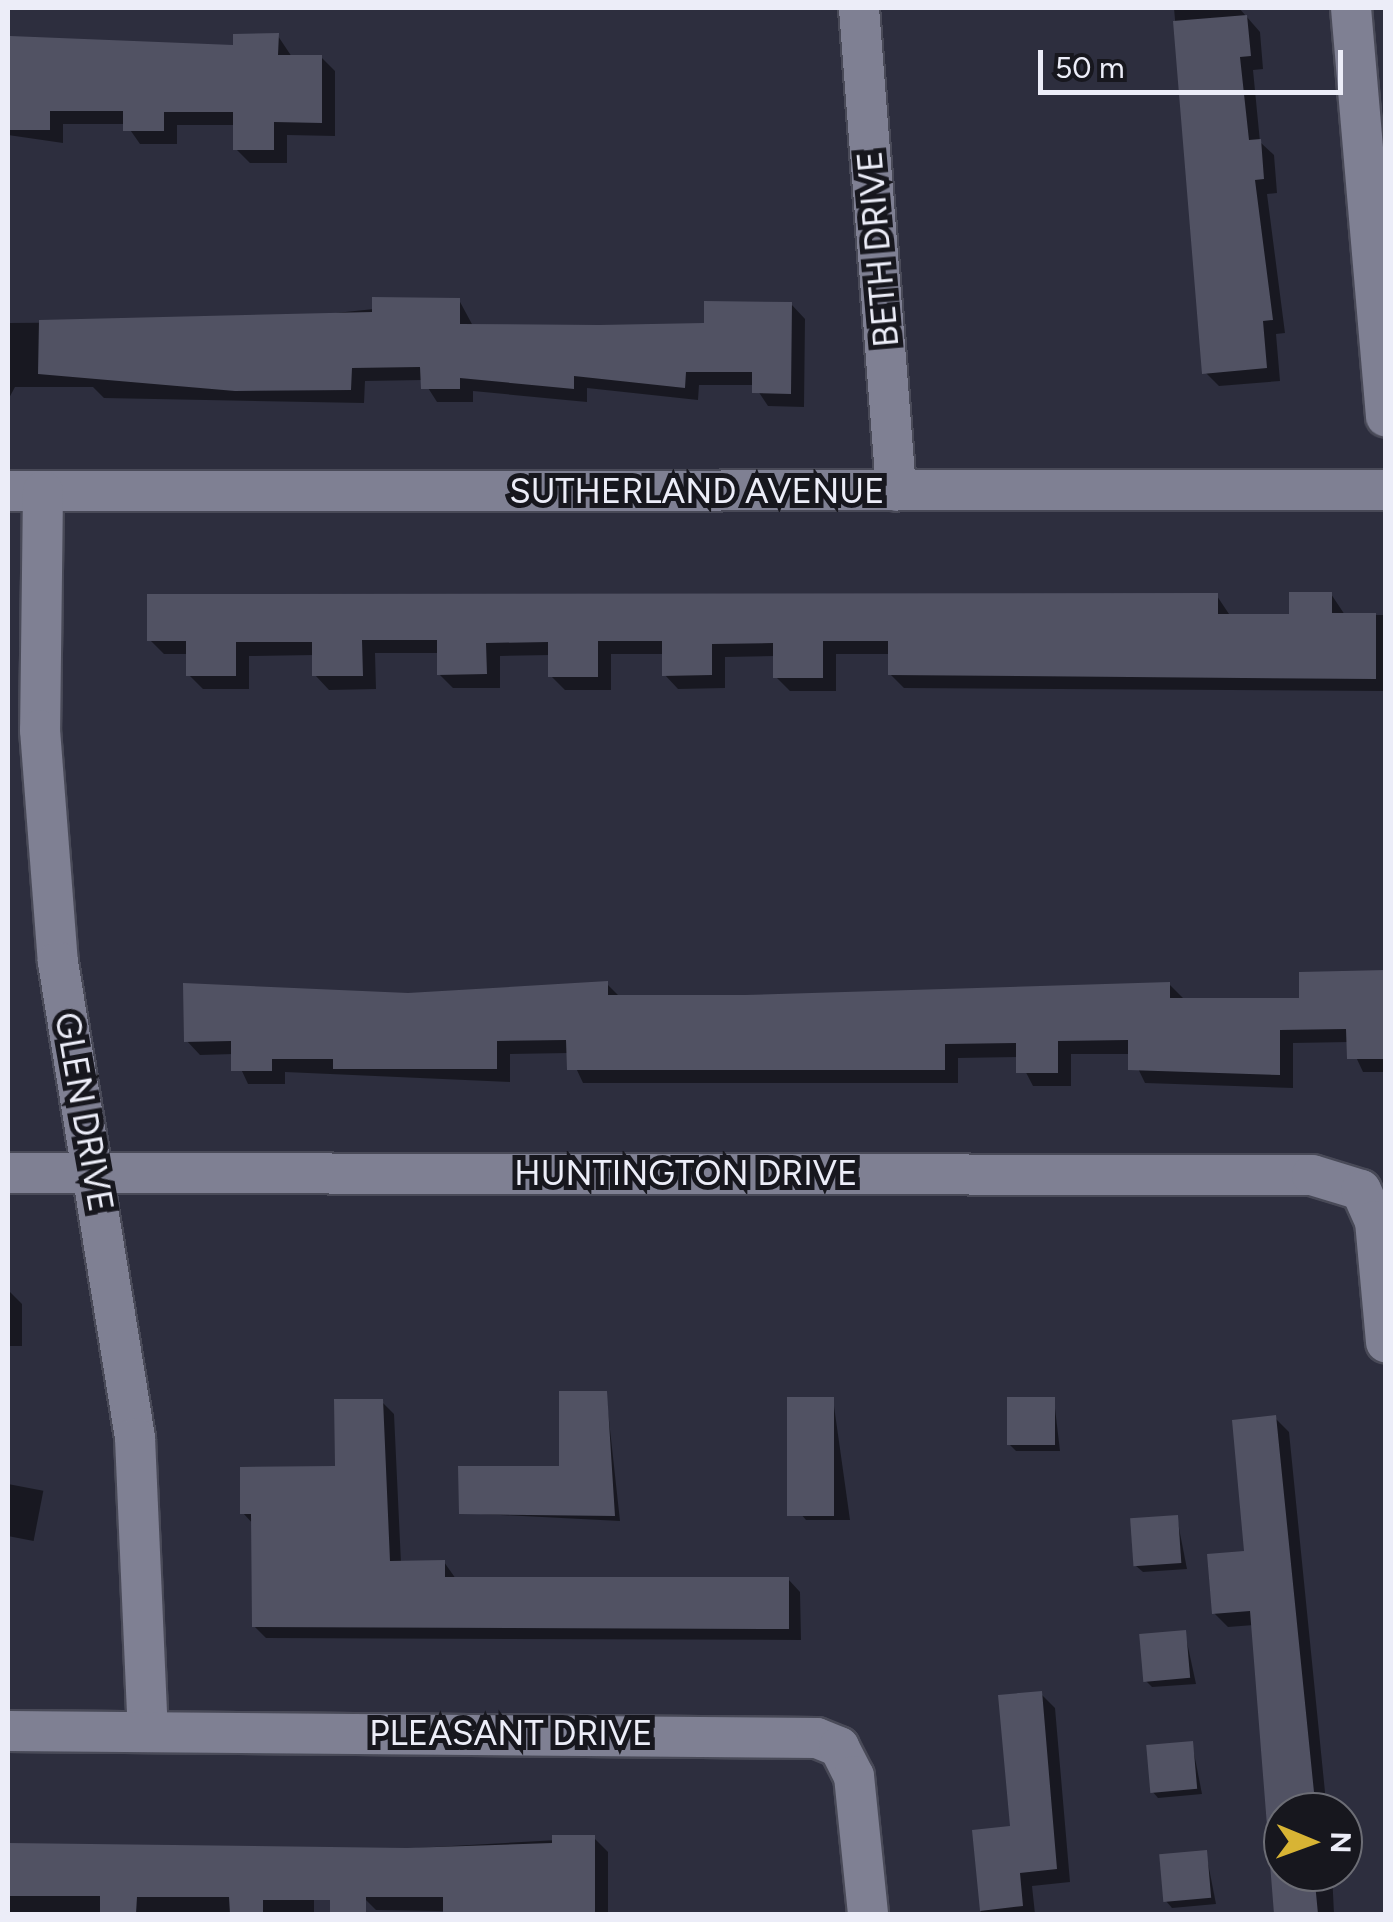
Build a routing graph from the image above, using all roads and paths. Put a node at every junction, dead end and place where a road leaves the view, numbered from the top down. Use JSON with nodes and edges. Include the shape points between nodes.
{"nodes":[{"id":1,"x":858,"y":8,"type":"edge"},
{"id":2,"x":1351,"y":8,"type":"edge"},
{"id":3,"x":1386,"y":417,"type":"edge"},
{"id":4,"x":1386,"y":490,"type":"edge"},
{"id":5,"x":25,"y":491,"type":"edge"},
{"id":6,"x":896,"y":492,"type":"junction"},
{"id":7,"x":96,"y":1173,"type":"junction"},
{"id":8,"x":8,"y":1174,"type":"edge"},
{"id":9,"x":1386,"y":1343,"type":"edge"},
{"id":10,"x":8,"y":1732,"type":"edge"},
{"id":11,"x":148,"y":1732,"type":"junction"},
{"id":12,"x":868,"y":1914,"type":"edge"}],
"edges":[{"from":1,"to":6,"type":"street","name":"BETH DRIVE"},
{"from":2,"to":3,"type":"street"},
{"from":4,"to":6,"type":"street","name":"SUTHERLAND AVENUE"},
{"from":5,"to":6,"type":"street","name":"SUTHERLAND AVENUE"},
{"from":5,"to":7,"type":"street","name":"GLEN DRIVE","via":[[58,962]]},
{"from":7,"to":8,"type":"street","name":"HUNTINGTON DRIVE"},
{"from":7,"to":9,"type":"street","name":"HUNTINGTON DRIVE","via":[[1312,1175],[1361,1190],[1375,1221]]},
{"from":7,"to":11,"type":"street","name":"GLEN DRIVE","via":[[135,1438]]},
{"from":10,"to":11,"type":"street","name":"PLEASANT DRIVE"},
{"from":11,"to":12,"type":"street","name":"PLEASANT DRIVE","via":[[818,1738],[839,1747],[854,1776]]}]}
